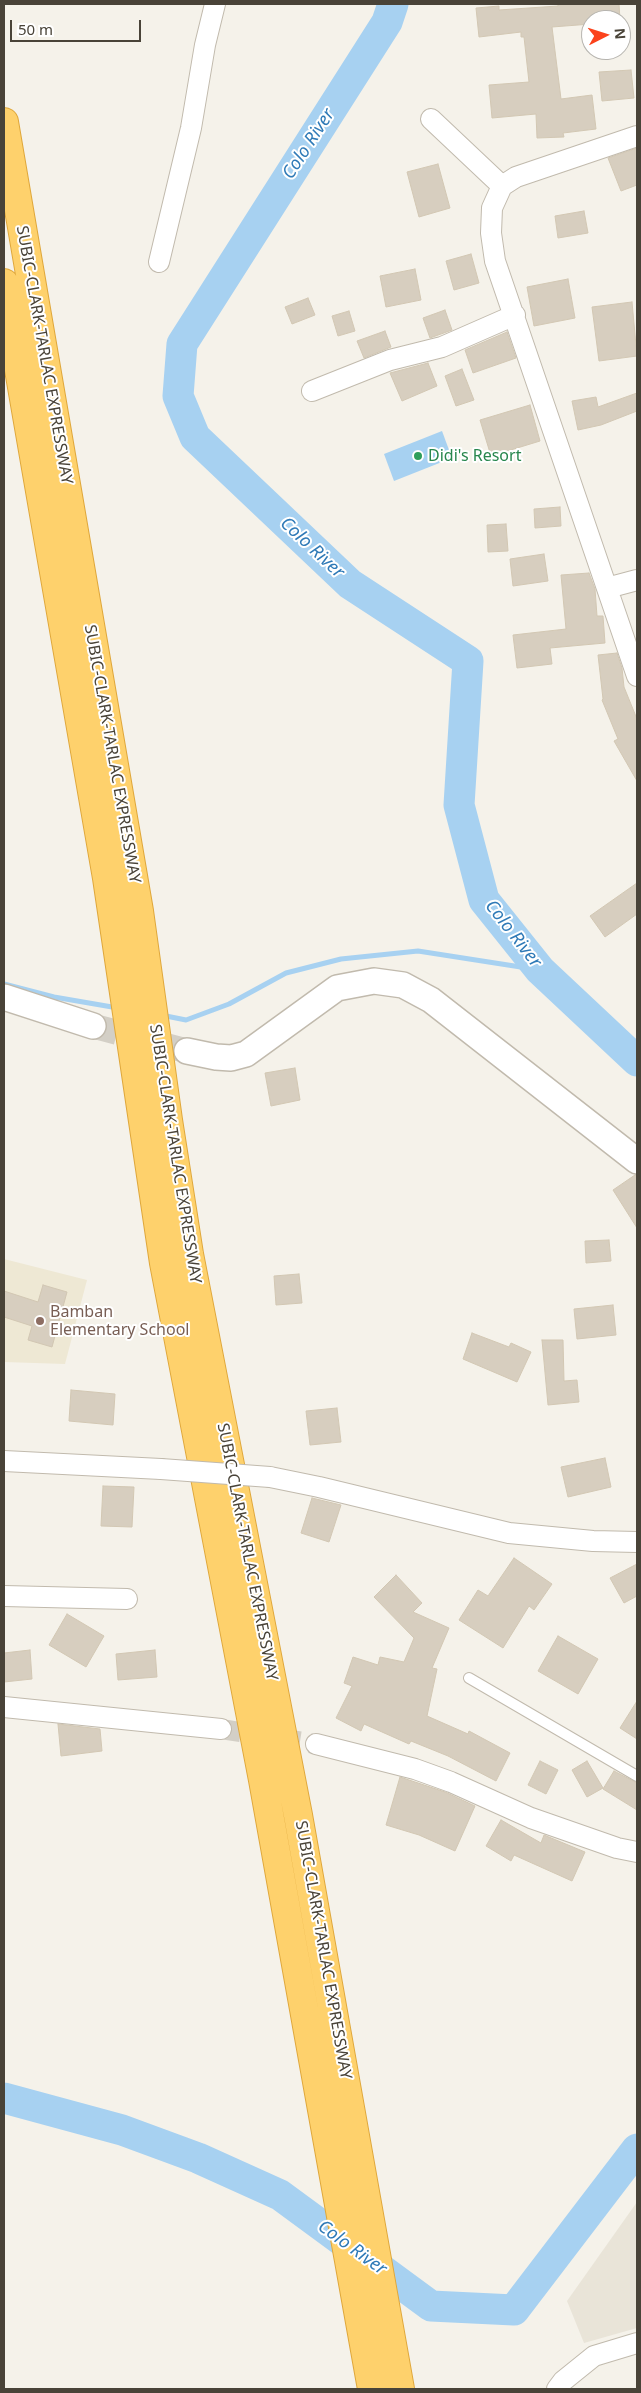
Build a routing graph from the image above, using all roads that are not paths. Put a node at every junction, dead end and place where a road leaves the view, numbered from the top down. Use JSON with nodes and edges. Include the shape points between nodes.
{"nodes":[{"id":1,"x":216,"y":4,"type":"edge"},
{"id":2,"x":431,"y":119,"type":"dead end"},
{"id":3,"x":4,"y":122,"type":"edge"},
{"id":4,"x":637,"y":136,"type":"edge"},
{"id":5,"x":502,"y":186,"type":"junction"},
{"id":6,"x":159,"y":262,"type":"dead end"},
{"id":7,"x":4,"y":283,"type":"edge"},
{"id":8,"x":515,"y":316,"type":"junction"},
{"id":9,"x":312,"y":391,"type":"dead end"},
{"id":10,"x":637,"y":580,"type":"edge"},
{"id":11,"x":607,"y":588,"type":"junction"},
{"id":12,"x":637,"y":676,"type":"edge"},
{"id":13,"x":4,"y":996,"type":"edge"},
{"id":14,"x":93,"y":1026,"type":"tunnel mouth"},
{"id":15,"x":187,"y":1051,"type":"tunnel mouth"},
{"id":16,"x":637,"y":1161,"type":"edge"},
{"id":17,"x":4,"y":1460,"type":"edge"},
{"id":18,"x":637,"y":1542,"type":"edge"},
{"id":19,"x":4,"y":1596,"type":"edge"},
{"id":20,"x":127,"y":1600,"type":"dead end"},
{"id":21,"x":469,"y":1678,"type":"dead end"},
{"id":22,"x":4,"y":1707,"type":"edge"},
{"id":23,"x":220,"y":1729,"type":"tunnel mouth"},
{"id":24,"x":316,"y":1744,"type":"tunnel mouth"},
{"id":25,"x":637,"y":1776,"type":"edge"},
{"id":26,"x":637,"y":1852,"type":"edge"},
{"id":27,"x":637,"y":2343,"type":"edge"},
{"id":28,"x":372,"y":2389,"type":"edge"},
{"id":29,"x":400,"y":2389,"type":"edge"},
{"id":30,"x":557,"y":2389,"type":"edge"}],
"edges":[{"from":1,"to":6,"type":"street"},
{"from":2,"to":5,"type":"street"},
{"from":3,"to":29,"type":"highway","name":"SUBIC-CLARK-TARLAC EXPRESSWAY","via":[[139,911],[190,1254],[340,2044]]},
{"from":4,"to":5,"type":"street","via":[[516,177]]},
{"from":5,"to":8,"type":"street","via":[[492,208],[491,233],[495,261]]},
{"from":7,"to":28,"type":"highway","name":"SUBIC-CLARK-TARLAC EXPRESSWAY","via":[[107,878],[164,1263],[309,2034]]},
{"from":8,"to":9,"type":"street","via":[[442,347],[390,360]]},
{"from":8,"to":11,"type":"street"},
{"from":10,"to":11,"type":"street"},
{"from":11,"to":12,"type":"street"},
{"from":13,"to":14,"type":"street"},
{"from":15,"to":16,"type":"street","via":[[231,1058],[246,1054],[337,988],[374,981],[403,985],[431,1000]]},
{"from":17,"to":18,"type":"street","bridge":true,"via":[[270,1477],[510,1533]]},
{"from":19,"to":20,"type":"street"},
{"from":21,"to":25,"type":"lane"},
{"from":22,"to":23,"type":"street"},
{"from":24,"to":26,"type":"street","via":[[415,1769],[531,1818]]},
{"from":27,"to":30,"type":"street","via":[[594,2356]]}]}
